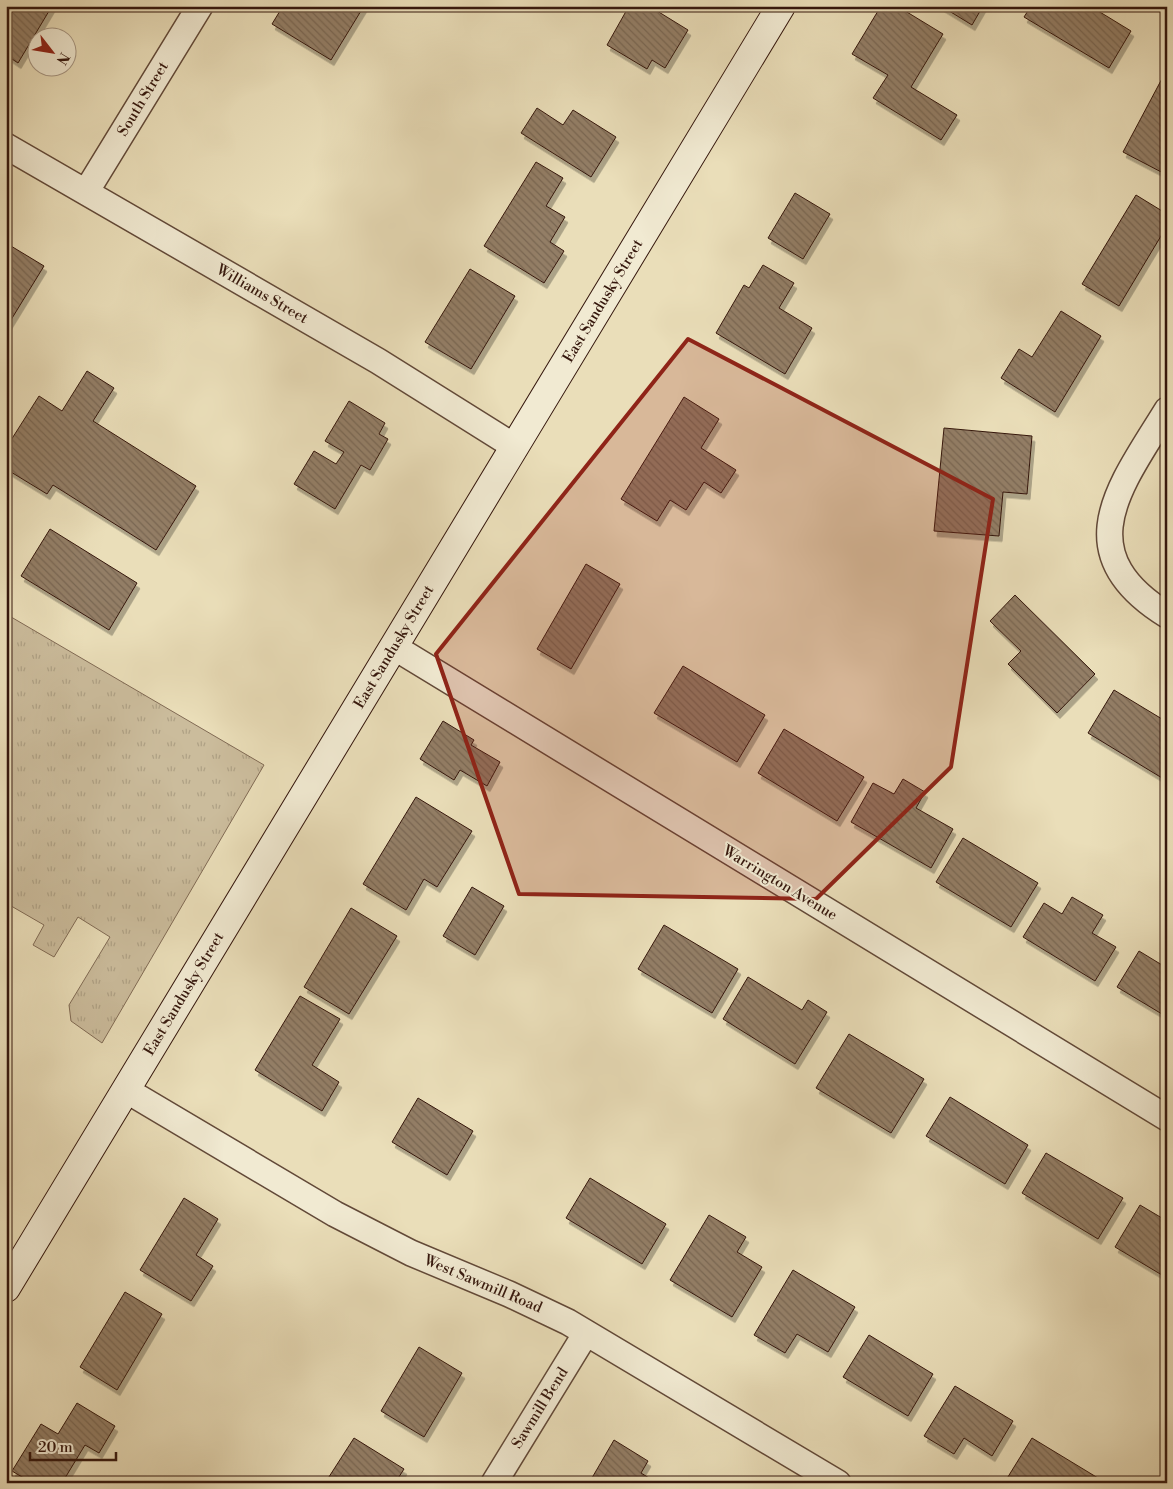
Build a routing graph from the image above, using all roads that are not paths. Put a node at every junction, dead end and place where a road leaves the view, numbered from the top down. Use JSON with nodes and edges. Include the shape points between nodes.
{"nodes":[{"id":1,"x":200,"y":6,"type":"edge"},
{"id":2,"x":781,"y":6,"type":"edge"},
{"id":3,"x":6,"y":146,"type":"edge"},
{"id":4,"x":86,"y":192,"type":"junction"},
{"id":5,"x":1167,"y":410,"type":"edge"},
{"id":6,"x":515,"y":447,"type":"junction"},
{"id":7,"x":1167,"y":615,"type":"edge"},
{"id":8,"x":394,"y":648,"type":"junction"},
{"id":9,"x":126,"y":1090,"type":"junction"},
{"id":10,"x":1167,"y":1118,"type":"edge"},
{"id":11,"x":6,"y":1288,"type":"edge"},
{"id":12,"x":586,"y":1333,"type":"junction"},
{"id":13,"x":494,"y":1483,"type":"edge"},
{"id":14,"x":838,"y":1483,"type":"edge"}],
"edges":[{"from":1,"to":4,"type":"street","name":"South Street"},
{"from":2,"to":6,"type":"main road","name":"East Sandusky Street"},
{"from":3,"to":4,"type":"street","name":"Williams Street"},
{"from":4,"to":6,"type":"street","name":"Williams Street","via":[[378,361]]},
{"from":5,"to":7,"type":"street","via":[[1120,487],[1110,519],[1109,538],[1115,560],[1126,580]]},
{"from":6,"to":8,"type":"main road","name":"East Sandusky Street"},
{"from":8,"to":9,"type":"main road","name":"East Sandusky Street"},
{"from":8,"to":10,"type":"street","name":"Warrington Avenue"},
{"from":9,"to":11,"type":"main road","name":"East Sandusky Street"},
{"from":9,"to":12,"type":"street","name":"West Sawmill Road","via":[[335,1214],[410,1253],[509,1294]]},
{"from":12,"to":13,"type":"street","name":"Sawmill Bend"},
{"from":12,"to":14,"type":"street","name":"West Sawmill Road"}]}
